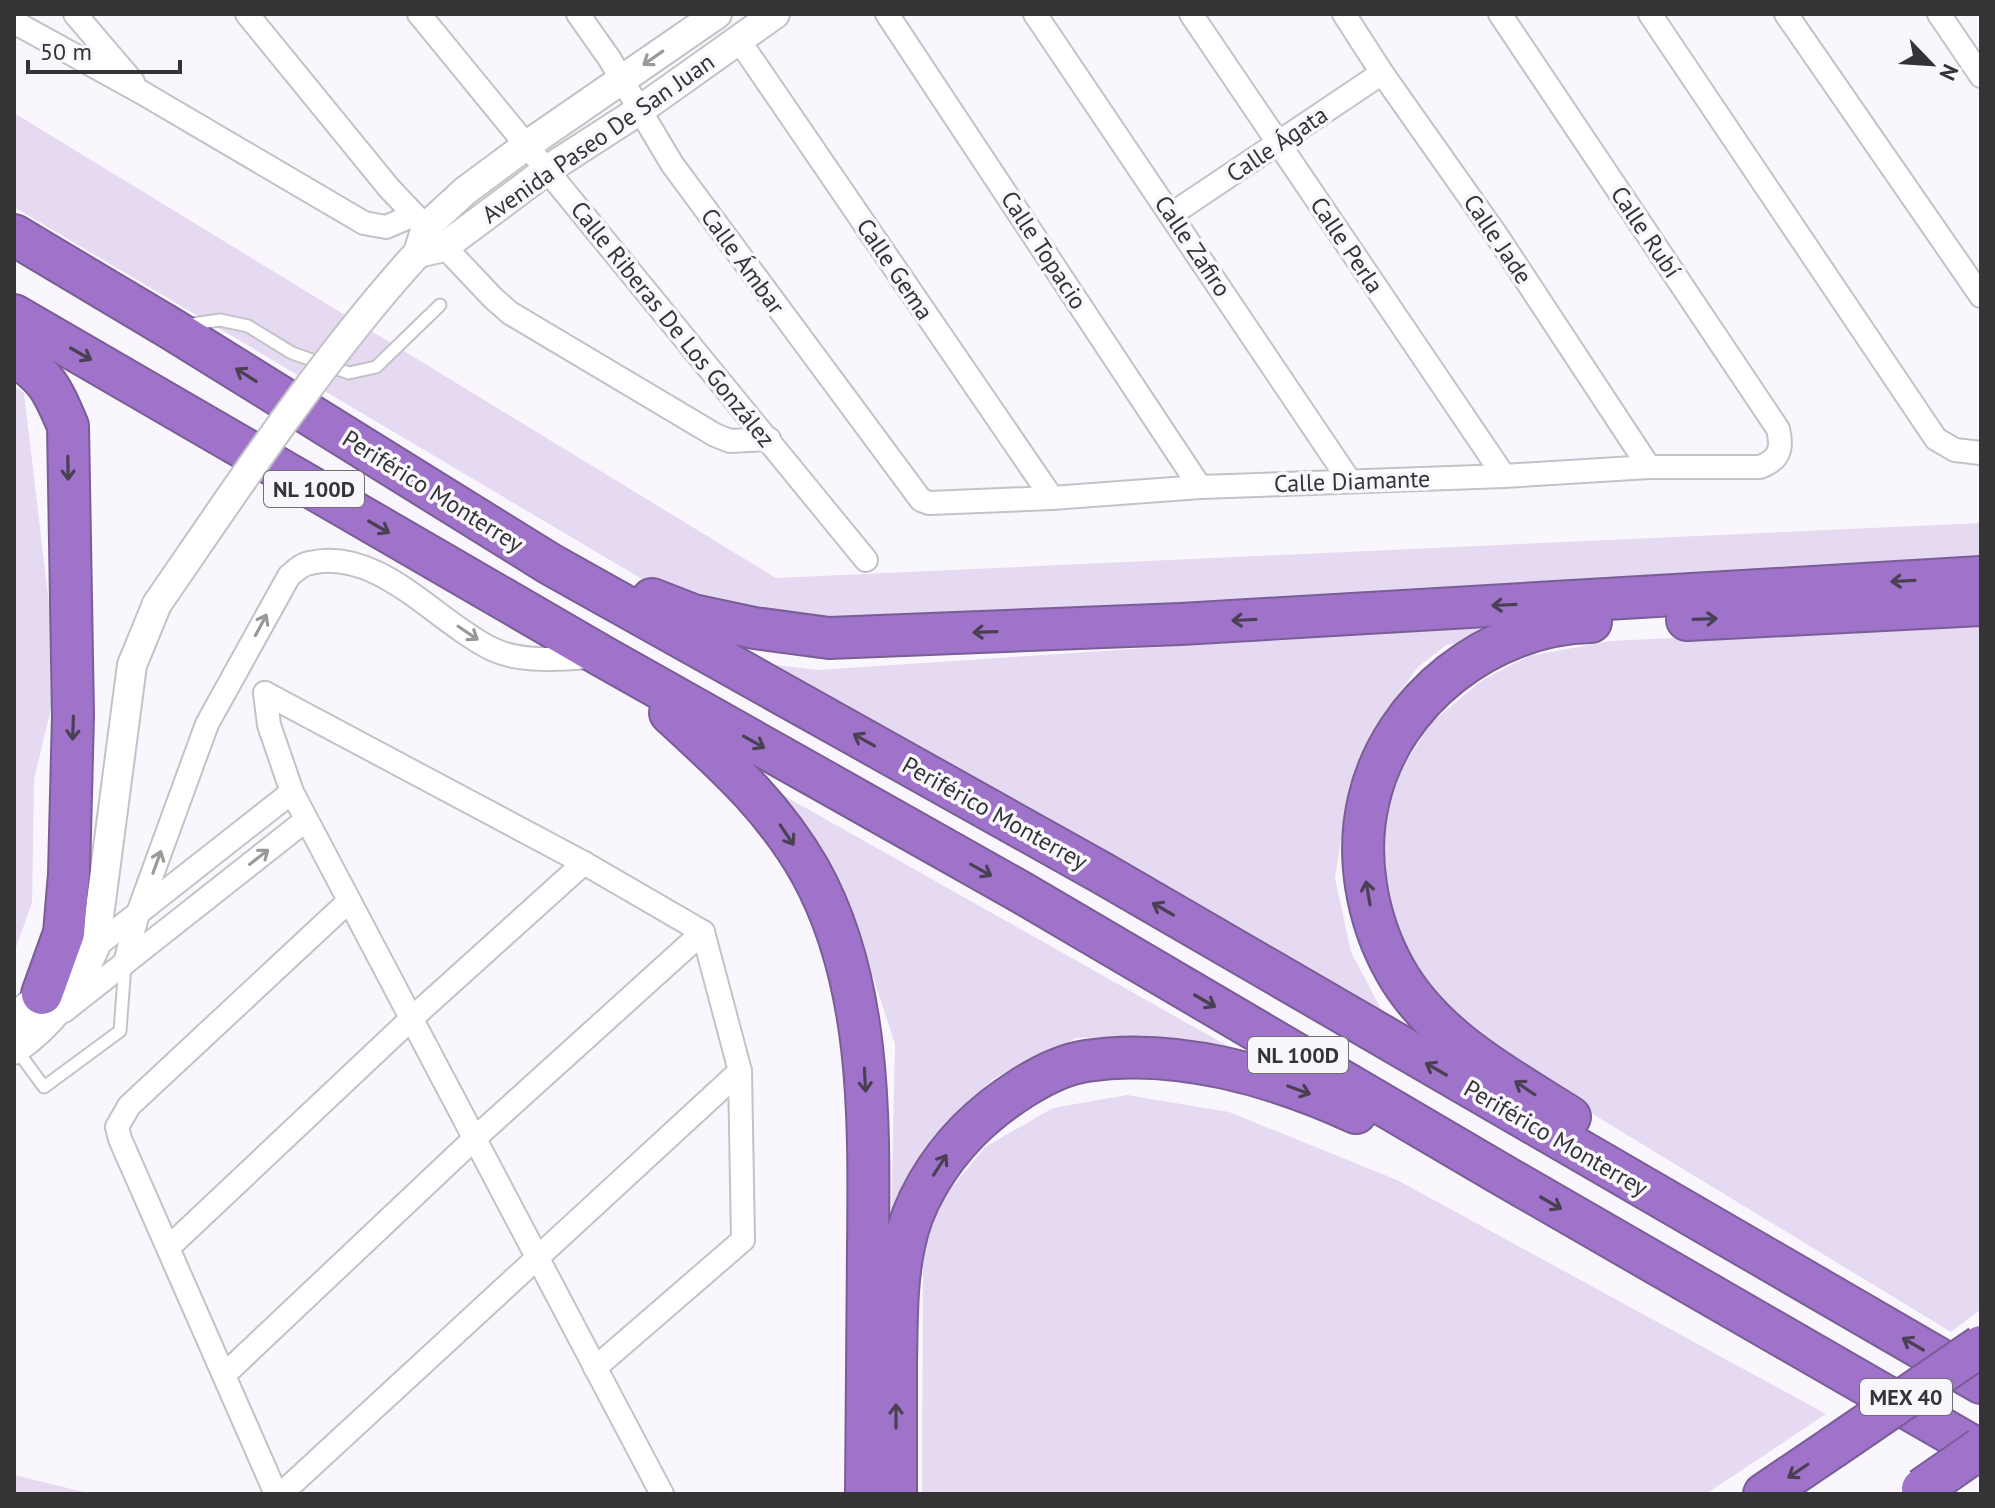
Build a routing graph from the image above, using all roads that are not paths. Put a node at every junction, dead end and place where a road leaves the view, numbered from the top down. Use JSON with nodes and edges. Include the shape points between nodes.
{"nodes":[{"id":1,"x":75,"y":14,"type":"edge"},
{"id":2,"x":247,"y":14,"type":"edge"},
{"id":3,"x":419,"y":14,"type":"edge"},
{"id":4,"x":578,"y":14,"type":"edge"},
{"id":5,"x":717,"y":14,"type":"edge"},
{"id":6,"x":775,"y":14,"type":"edge"},
{"id":7,"x":887,"y":14,"type":"edge"},
{"id":8,"x":1035,"y":14,"type":"edge"},
{"id":9,"x":1191,"y":14,"type":"edge"},
{"id":10,"x":1344,"y":14,"type":"edge"},
{"id":11,"x":1500,"y":14,"type":"edge"},
{"id":12,"x":1650,"y":14,"type":"edge"},
{"id":13,"x":1786,"y":14,"type":"edge"},
{"id":14,"x":1939,"y":14,"type":"edge"},
{"id":15,"x":14,"y":22,"type":"edge"},
{"id":16,"x":738,"y":39,"type":"junction"},
{"id":17,"x":1382,"y":73,"type":"junction"},
{"id":18,"x":1981,"y":76,"type":"edge"},
{"id":19,"x":622,"y":80,"type":"junction"},
{"id":20,"x":141,"y":92,"type":"junction"},
{"id":21,"x":640,"y":110,"type":"junction"},
{"id":22,"x":1278,"y":143,"type":"junction"},
{"id":23,"x":527,"y":145,"type":"junction"},
{"id":24,"x":547,"y":170,"type":"junction"},
{"id":25,"x":1172,"y":214,"type":"junction"},
{"id":26,"x":14,"y":235,"type":"edge"},
{"id":27,"x":422,"y":241,"type":"junction"},
{"id":28,"x":1981,"y":296,"type":"edge"},
{"id":29,"x":440,"y":305,"type":"dead end"},
{"id":30,"x":14,"y":315,"type":"edge"},
{"id":31,"x":170,"y":328,"type":"junction"},
{"id":32,"x":14,"y":355,"type":"edge"},
{"id":33,"x":769,"y":439,"type":"junction"},
{"id":34,"x":1981,"y":453,"type":"edge"},
{"id":35,"x":1779,"y":455,"type":"joint"},
{"id":36,"x":1649,"y":467,"type":"junction"},
{"id":37,"x":1504,"y":476,"type":"junction"},
{"id":38,"x":1349,"y":480,"type":"junction"},
{"id":39,"x":1200,"y":487,"type":"junction"},
{"id":40,"x":1052,"y":498,"type":"junction"},
{"id":41,"x":921,"y":500,"type":"joint"},
{"id":42,"x":866,"y":560,"type":"dead end"},
{"id":43,"x":550,"y":564,"type":"junction"},
{"id":44,"x":1981,"y":577,"type":"edge"},
{"id":45,"x":1981,"y":605,"type":"edge"},
{"id":46,"x":608,"y":660,"type":"junction"},
{"id":47,"x":292,"y":792,"type":"junction"},
{"id":48,"x":306,"y":820,"type":"junction"},
{"id":49,"x":584,"y":863,"type":"junction"},
{"id":50,"x":349,"y":901,"type":"junction"},
{"id":51,"x":138,"y":913,"type":"junction"},
{"id":52,"x":703,"y":932,"type":"junction"},
{"id":53,"x":97,"y":935,"type":"junction"},
{"id":54,"x":125,"y":963,"type":"junction"},
{"id":55,"x":34,"y":1013,"type":"edge"},
{"id":56,"x":411,"y":1019,"type":"junction"},
{"id":57,"x":15,"y":1048,"type":"edge"},
{"id":58,"x":740,"y":1071,"type":"junction"},
{"id":59,"x":474,"y":1139,"type":"junction"},
{"id":60,"x":1499,"y":1173,"type":"junction"},
{"id":61,"x":1673,"y":1205,"type":"junction"},
{"id":62,"x":168,"y":1248,"type":"junction"},
{"id":63,"x":536,"y":1256,"type":"junction"},
{"id":64,"x":1981,"y":1346,"type":"edge"},
{"id":65,"x":595,"y":1368,"type":"junction"},
{"id":66,"x":224,"y":1375,"type":"junction"},
{"id":67,"x":1981,"y":1383,"type":"edge"},
{"id":68,"x":1981,"y":1449,"type":"edge"},
{"id":69,"x":1919,"y":1491,"type":"edge"},
{"id":70,"x":278,"y":1494,"type":"edge"},
{"id":71,"x":662,"y":1494,"type":"edge"},
{"id":72,"x":866,"y":1494,"type":"edge"},
{"id":73,"x":896,"y":1494,"type":"edge"},
{"id":74,"x":1764,"y":1494,"type":"edge"}],
"edges":[{"from":1,"to":20,"type":"street"},
{"from":2,"to":27,"type":"street"},
{"from":3,"to":23,"type":"street","name":"Calle Riberas De Los González"},
{"from":4,"to":19,"type":"street","name":"Calle Ámbar"},
{"from":5,"to":19,"type":"street","name":"Avenida Paseo De San Juan","one_way":true},
{"from":6,"to":16,"type":"street","name":"Avenida Paseo De San Juan"},
{"from":7,"to":39,"type":"street","name":"Calle Topacio"},
{"from":8,"to":25,"type":"street","name":"Calle Zafiro"},
{"from":9,"to":22,"type":"street","name":"Calle Perla"},
{"from":10,"to":17,"type":"street","name":"Calle Jade"},
{"from":11,"to":35,"type":"street","name":"Calle Rubí","via":[[1778,429]]},
{"from":12,"to":34,"type":"street","via":[[1936,439],[1955,450]]},
{"from":13,"to":28,"type":"street"},
{"from":14,"to":18,"type":"street"},
{"from":15,"to":20,"type":"street"},
{"from":16,"to":21,"type":"street","name":"Avenida Paseo De San Juan"},
{"from":16,"to":40,"type":"street","name":"Calle Gema"},
{"from":17,"to":22,"type":"street","name":"Calle Ágata"},
{"from":17,"to":36,"type":"street","name":"Calle Jade"},
{"from":19,"to":21,"type":"street","name":"Calle Ámbar"},
{"from":19,"to":23,"type":"street","name":"Avenida Paseo De San Juan"},
{"from":20,"to":27,"type":"street","via":[[364,223]]},
{"from":21,"to":24,"type":"street","name":"Avenida Paseo De San Juan"},
{"from":21,"to":41,"type":"street","name":"Calle Ámbar","via":[[681,177]]},
{"from":22,"to":25,"type":"street","name":"Calle Ágata"},
{"from":22,"to":37,"type":"street","name":"Calle Perla"},
{"from":23,"to":24,"type":"street","name":"Calle Riberas De Los González"},
{"from":23,"to":27,"type":"street","name":"Avenida Paseo De San Juan","via":[[465,191]]},
{"from":24,"to":27,"type":"street","name":"Avenida Paseo De San Juan"},
{"from":24,"to":33,"type":"street","name":"Calle Riberas De Los González"},
{"from":25,"to":38,"type":"street","name":"Calle Zafiro"},
{"from":26,"to":31,"type":"highway","name":"Periférico Monterrey","number":"NL 100D"},
{"from":27,"to":33,"type":"street","via":[[530,326],[715,435],[730,441]]},
{"from":27,"to":53,"type":"street","name":"Avenida Paseo De San Juan","bridge":true,"via":[[317,373],[157,604],[132,665]]},
{"from":29,"to":31,"type":"lane","via":[[376,367],[349,373],[292,353],[248,326],[220,320]]},
{"from":30,"to":46,"type":"highway","number":"NL 100D","one_way":true},
{"from":43,"to":31,"type":"highway","name":"Periférico Monterrey","number":"NL 100D","one_way":true},
{"from":32,"to":55,"type":"highway","one_way":true,"via":[[53,390],[68,426],[73,715],[69,874],[64,933]]},
{"from":33,"to":42,"type":"street","name":"Calle Riberas De Los González"},
{"from":35,"to":36,"type":"street","name":"Calle Diamante","via":[[1760,467]]},
{"from":36,"to":37,"type":"street","name":"Calle Diamante"},
{"from":37,"to":38,"type":"street","name":"Calle Diamante"},
{"from":38,"to":39,"type":"street","name":"Calle Diamante"},
{"from":39,"to":40,"type":"street","name":"Calle Diamante"},
{"from":40,"to":41,"type":"street","name":"Calle Diamante"},
{"from":44,"to":43,"type":"highway","one_way":true,"via":[[1181,624],[829,638],[693,615]]},
{"from":61,"to":43,"type":"highway","name":"Periférico Monterrey","number":"NL 100D","one_way":true,"via":[[1102,873]]},
{"from":61,"to":45,"type":"highway","one_way":true,"via":[[1575,1120],[1464,1048],[1410,993],[1396,971],[1369,900],[1364,850],[1369,799],[1388,750],[1417,706],[1456,670],[1502,643],[1554,626]]},
{"from":51,"to":46,"type":"street","one_way":true,"via":[[207,724],[289,576],[307,563],[335,561],[377,571],[493,649],[520,657]]},
{"from":46,"to":60,"type":"highway","number":"NL 100D","one_way":true,"via":[[1019,891]]},
{"from":46,"to":72,"type":"highway","one_way":true,"via":[[723,760],[773,814],[812,874],[845,962],[860,1033],[869,1158]]},
{"from":47,"to":48,"type":"street"},
{"from":47,"to":49,"type":"street","via":[[269,725],[265,693]]},
{"from":47,"to":51,"type":"street"},
{"from":48,"to":50,"type":"street"},
{"from":54,"to":48,"type":"street","one_way":true},
{"from":49,"to":52,"type":"street"},
{"from":49,"to":56,"type":"street"},
{"from":50,"to":56,"type":"street"},
{"from":50,"to":62,"type":"street","via":[[122,1116],[117,1127],[120,1139]]},
{"from":51,"to":53,"type":"street"},
{"from":51,"to":54,"type":"street"},
{"from":52,"to":58,"type":"street"},
{"from":52,"to":59,"type":"street"},
{"from":53,"to":55,"type":"street"},
{"from":54,"to":55,"type":"street"},
{"from":54,"to":57,"type":"lane","via":[[120,1031],[44,1087]]},
{"from":55,"to":57,"type":"street"},
{"from":56,"to":59,"type":"street"},
{"from":56,"to":62,"type":"street"},
{"from":58,"to":63,"type":"street"},
{"from":58,"to":65,"type":"street","via":[[743,1240]]},
{"from":59,"to":63,"type":"street"},
{"from":59,"to":66,"type":"street"},
{"from":60,"to":68,"type":"highway","number":"NL 100D","one_way":true},
{"from":73,"to":60,"type":"highway","one_way":true,"via":[[897,1297],[904,1244],[922,1193],[951,1148],[989,1109],[1034,1080],[1084,1061],[1206,1064],[1295,1088]]},
{"from":67,"to":61,"type":"highway","name":"Periférico Monterrey","number":"NL 100D","one_way":true},
{"from":62,"to":66,"type":"street"},
{"from":63,"to":65,"type":"street"},
{"from":63,"to":70,"type":"street"},
{"from":64,"to":74,"type":"highway","number":"MEX 40","one_way":true,"bridge":true},
{"from":65,"to":71,"type":"street"},
{"from":66,"to":70,"type":"street"},
{"from":68,"to":69,"type":"highway","bridge":true}]}
